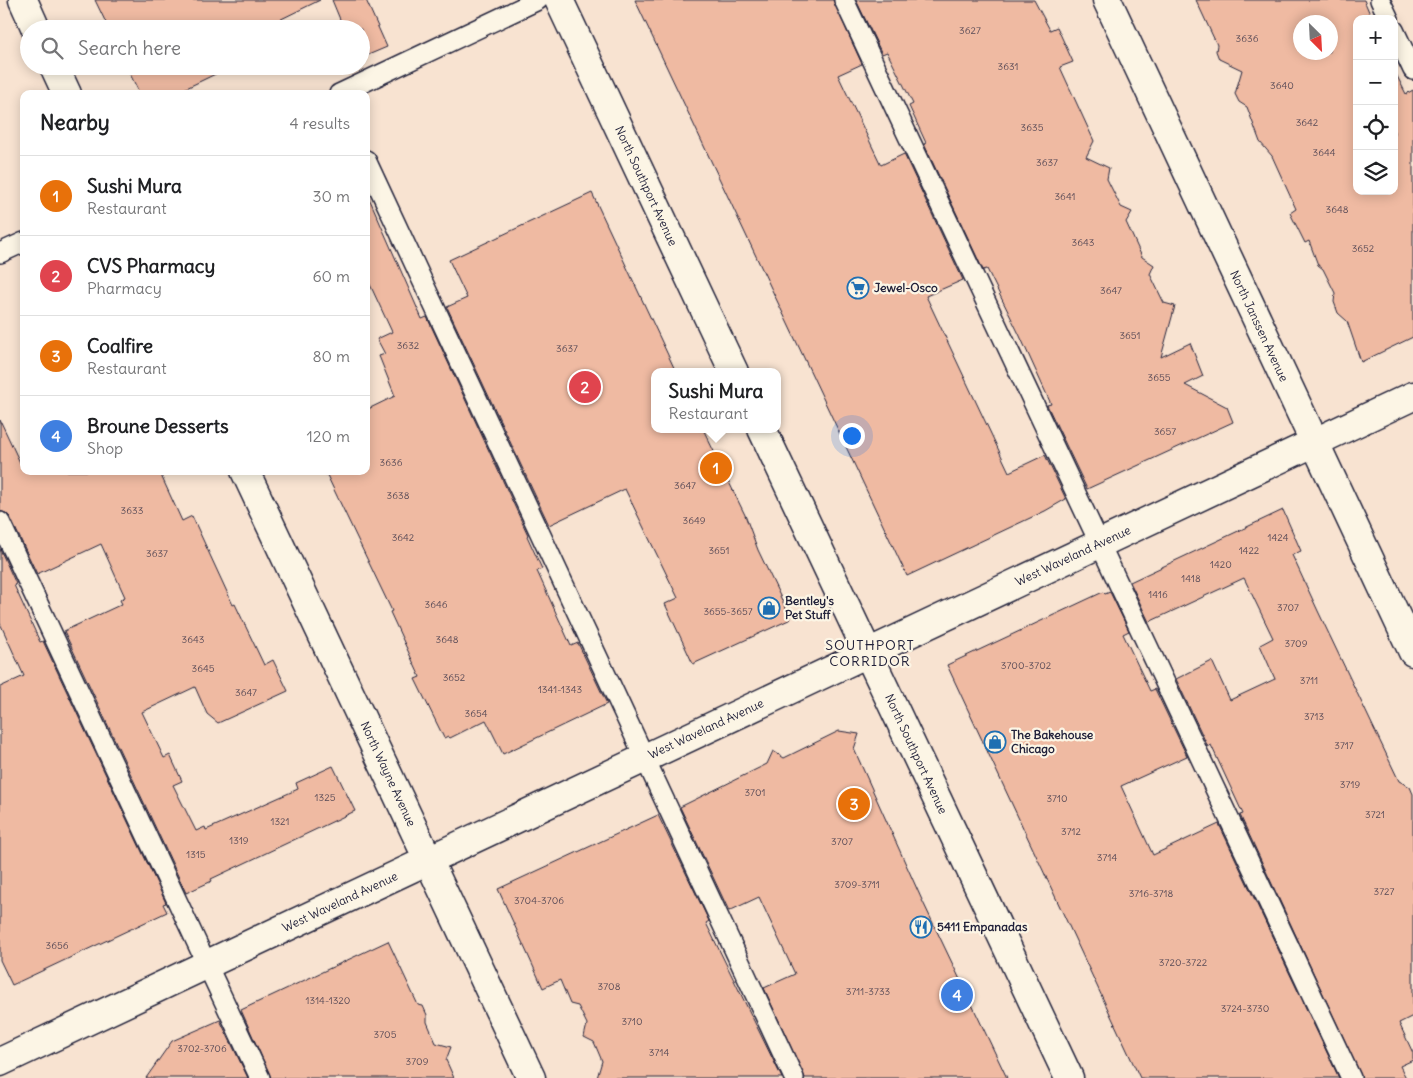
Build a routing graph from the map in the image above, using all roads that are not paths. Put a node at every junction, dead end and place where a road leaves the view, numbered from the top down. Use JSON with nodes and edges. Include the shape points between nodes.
{"nodes":[{"id":1,"x":23,"y":0,"type":"edge"},
{"id":2,"x":538,"y":0,"type":"edge"},
{"id":3,"x":559,"y":0,"type":"edge"},
{"id":4,"x":844,"y":0,"type":"edge"},
{"id":5,"x":1107,"y":0,"type":"edge"},
{"id":6,"x":1380,"y":0,"type":"edge"},
{"id":7,"x":1387,"y":15,"type":"edge"},
{"id":8,"x":32,"y":20,"type":"edge"},
{"id":9,"x":1398,"y":38,"type":"edge"},
{"id":10,"x":1413,"y":70,"type":"edge"},
{"id":11,"x":58,"y":75,"type":"edge"},
{"id":12,"x":65,"y":90,"type":"edge"},
{"id":13,"x":347,"y":90,"type":"edge"},
{"id":14,"x":370,"y":169,"type":"edge"},
{"id":15,"x":20,"y":244,"type":"edge"},
{"id":16,"x":0,"y":253,"type":"edge"},
{"id":17,"x":732,"y":368,"type":"edge"},
{"id":18,"x":1413,"y":396,"type":"edge"},
{"id":19,"x":764,"y":433,"type":"edge"},
{"id":20,"x":1314,"y":443,"type":"junction"},
{"id":21,"x":247,"y":475,"type":"edge"},
{"id":22,"x":0,"y":522,"type":"edge"},
{"id":23,"x":1099,"y":544,"type":"junction"},
{"id":24,"x":1413,"y":652,"type":"edge"},
{"id":25,"x":868,"y":653,"type":"junction"},
{"id":26,"x":644,"y":758,"type":"junction"},
{"id":27,"x":429,"y":860,"type":"junction"},
{"id":28,"x":208,"y":964,"type":"junction"},
{"id":29,"x":0,"y":1062,"type":"edge"},
{"id":30,"x":260,"y":1078,"type":"edge"},
{"id":31,"x":531,"y":1078,"type":"edge"},
{"id":32,"x":794,"y":1078,"type":"edge"},
{"id":33,"x":1069,"y":1078,"type":"edge"},
{"id":34,"x":1351,"y":1078,"type":"edge"}],
"edges":[{"from":1,"to":8,"type":"street"},
{"from":2,"to":13,"type":"lane"},
{"from":3,"to":17,"type":"street","name":"North Southport Avenue"},
{"from":4,"to":23,"type":"lane"},
{"from":5,"to":20,"type":"street","name":"North Janssen Avenue"},
{"from":6,"to":7,"type":"lane"},
{"from":9,"to":10,"type":"lane"},
{"from":11,"to":12,"type":"street"},
{"from":14,"to":26,"type":"lane"},
{"from":15,"to":16,"type":"lane"},
{"from":18,"to":20,"type":"street","name":"West Waveland Avenue"},
{"from":19,"to":25,"type":"street","name":"North Southport Avenue"},
{"from":20,"to":23,"type":"street","name":"West Waveland Avenue"},
{"from":20,"to":24,"type":"street","name":"North Janssen Avenue"},
{"from":21,"to":27,"type":"street","name":"North Wayne Avenue"},
{"from":22,"to":28,"type":"lane"},
{"from":23,"to":25,"type":"street","name":"West Waveland Avenue"},
{"from":23,"to":34,"type":"lane"},
{"from":25,"to":26,"type":"street","name":"West Waveland Avenue"},
{"from":25,"to":33,"type":"street","name":"North Southport Avenue"},
{"from":26,"to":27,"type":"street","name":"West Waveland Avenue"},
{"from":26,"to":32,"type":"lane"},
{"from":27,"to":28,"type":"street","name":"West Waveland Avenue"},
{"from":27,"to":31,"type":"street","name":"North Wayne Avenue"},
{"from":28,"to":29,"type":"street","name":"West Waveland Avenue"},
{"from":28,"to":30,"type":"lane"}]}
